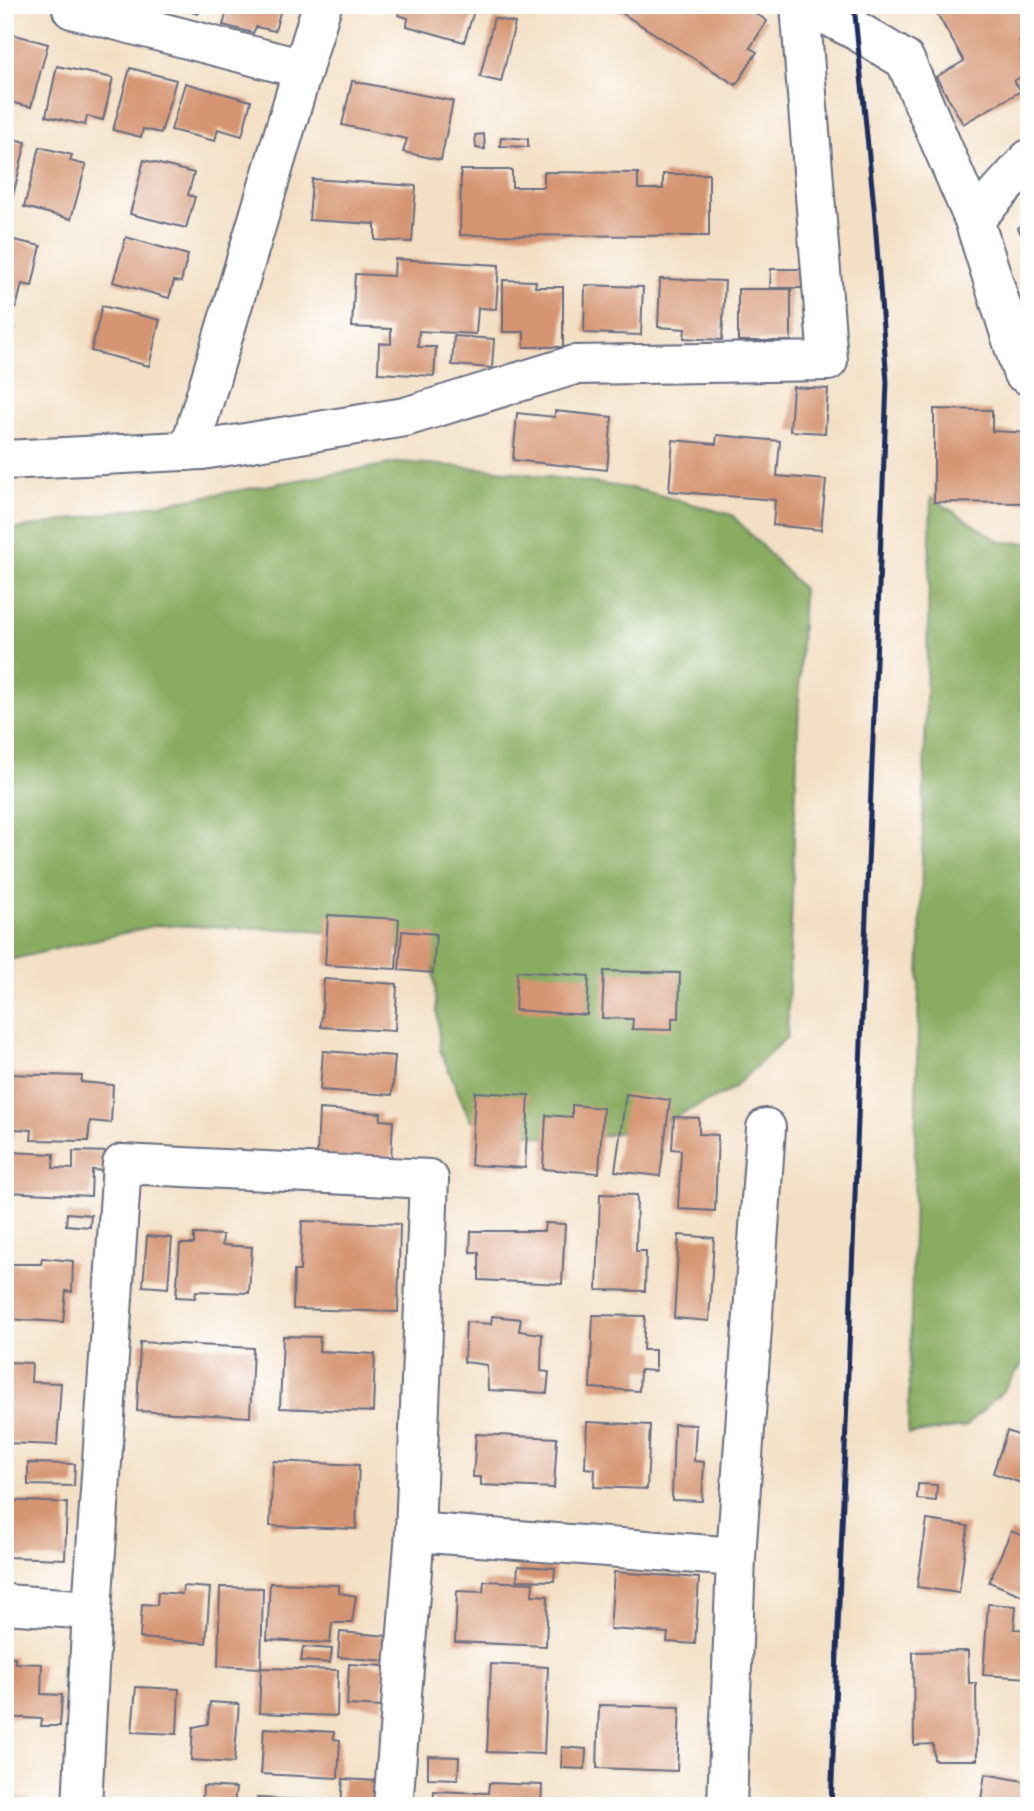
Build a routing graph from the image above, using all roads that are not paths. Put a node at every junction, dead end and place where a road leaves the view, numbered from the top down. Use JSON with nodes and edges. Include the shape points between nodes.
{"nodes":[{"id":1,"x":322,"y":5,"type":"edge"},
{"id":2,"x":800,"y":5,"type":"edge"},
{"id":3,"x":807,"y":5,"type":"edge"},
{"id":4,"x":72,"y":9,"type":"dead end"},
{"id":5,"x":303,"y":69,"type":"junction"},
{"id":6,"x":1029,"y":159,"type":"edge"},
{"id":7,"x":974,"y":220,"type":"junction"},
{"id":8,"x":1029,"y":376,"type":"edge"},
{"id":9,"x":190,"y":451,"type":"junction"},
{"id":10,"x":5,"y":460,"type":"edge"},
{"id":11,"x":765,"y":1128,"type":"dead end"},
{"id":12,"x":415,"y":1532,"type":"junction"},
{"id":13,"x":736,"y":1557,"type":"junction"},
{"id":14,"x":5,"y":1604,"type":"edge"},
{"id":15,"x":92,"y":1610,"type":"junction"},
{"id":16,"x":82,"y":1806,"type":"edge"},
{"id":17,"x":393,"y":1806,"type":"edge"},
{"id":18,"x":727,"y":1806,"type":"edge"}],
"edges":[{"from":1,"to":5,"type":"street"},
{"from":2,"to":9,"type":"street","via":[[828,361],[574,365],[405,416]]},
{"from":3,"to":7,"type":"street","via":[[905,60]]},
{"from":4,"to":5,"type":"street"},
{"from":5,"to":9,"type":"street"},
{"from":6,"to":7,"type":"street"},
{"from":7,"to":8,"type":"street","via":[[1022,372]]},
{"from":9,"to":10,"type":"street"},
{"from":11,"to":13,"type":"street"},
{"from":12,"to":13,"type":"street"},
{"from":12,"to":15,"type":"street","via":[[429,1179],[122,1164]]},
{"from":12,"to":17,"type":"street"},
{"from":13,"to":18,"type":"street"},
{"from":14,"to":15,"type":"street"},
{"from":15,"to":16,"type":"street"}]}
